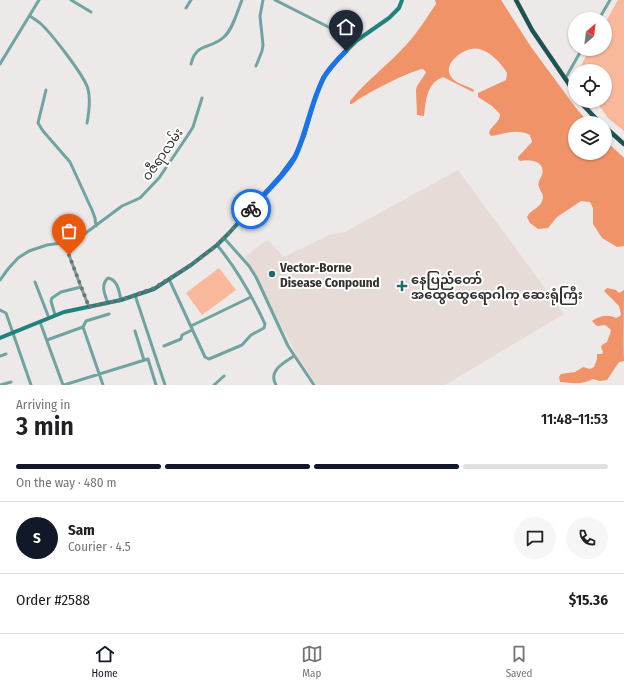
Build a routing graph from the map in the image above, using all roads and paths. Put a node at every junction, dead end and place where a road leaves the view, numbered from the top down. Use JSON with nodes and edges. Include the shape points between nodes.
{"nodes":[{"id":1,"x":39,"y":0,"type":"edge"},
{"id":2,"x":71,"y":0,"type":"edge"},
{"id":3,"x":191,"y":0,"type":"edge"},
{"id":4,"x":242,"y":0,"type":"edge"},
{"id":5,"x":263,"y":0,"type":"edge"},
{"id":6,"x":275,"y":0,"type":"edge"},
{"id":7,"x":402,"y":0,"type":"edge"},
{"id":8,"x":516,"y":0,"type":"edge"},
{"id":9,"x":610,"y":0,"type":"edge"},
{"id":10,"x":186,"y":8,"type":"dead end"},
{"id":11,"x":91,"y":12,"type":"dead end"},
{"id":12,"x":604,"y":12,"type":"edge"},
{"id":13,"x":30,"y":16,"type":"junction"},
{"id":14,"x":356,"y":41,"type":"junction"},
{"id":15,"x":578,"y":56,"type":"edge"},
{"id":16,"x":0,"y":64,"type":"edge"},
{"id":17,"x":192,"y":64,"type":"dead end"},
{"id":18,"x":256,"y":66,"type":"dead end"},
{"id":19,"x":565,"y":79,"type":"junction"},
{"id":20,"x":568,"y":83,"type":"edge"},
{"id":21,"x":46,"y":90,"type":"dead end"},
{"id":22,"x":202,"y":98,"type":"dead end"},
{"id":23,"x":586,"y":108,"type":"edge"},
{"id":24,"x":593,"y":116,"type":"edge"},
{"id":25,"x":86,"y":123,"type":"dead end"},
{"id":26,"x":612,"y":133,"type":"edge"},
{"id":27,"x":624,"y":144,"type":"edge"},
{"id":28,"x":96,"y":226,"type":"junction"},
{"id":29,"x":224,"y":238,"type":"junction"},
{"id":30,"x":217,"y":245,"type":"junction"},
{"id":31,"x":69,"y":255,"type":"dead end"},
{"id":32,"x":169,"y":279,"type":"junction"},
{"id":33,"x":0,"y":280,"type":"edge"},
{"id":34,"x":35,"y":282,"type":"dead end"},
{"id":35,"x":81,"y":287,"type":"junction"},
{"id":36,"x":136,"y":295,"type":"junction"},
{"id":37,"x":251,"y":297,"type":"junction"},
{"id":38,"x":121,"y":300,"type":"junction"},
{"id":39,"x":108,"y":303,"type":"junction"},
{"id":40,"x":89,"y":307,"type":"junction"},
{"id":41,"x":0,"y":310,"type":"edge"},
{"id":42,"x":109,"y":314,"type":"dead end"},
{"id":43,"x":55,"y":315,"type":"junction"},
{"id":44,"x":49,"y":318,"type":"junction"},
{"id":45,"x":40,"y":322,"type":"junction"},
{"id":46,"x":83,"y":327,"type":"junction"},
{"id":47,"x":191,"y":328,"type":"junction"},
{"id":48,"x":135,"y":331,"type":"dead end"},
{"id":49,"x":13,"y":333,"type":"junction"},
{"id":50,"x":0,"y":338,"type":"edge"},
{"id":51,"x":47,"y":340,"type":"junction"},
{"id":52,"x":164,"y":346,"type":"dead end"},
{"id":53,"x":6,"y":354,"type":"dead end"},
{"id":54,"x":0,"y":356,"type":"edge"},
{"id":55,"x":294,"y":356,"type":"junction"},
{"id":56,"x":144,"y":360,"type":"junction"},
{"id":57,"x":100,"y":374,"type":"junction"},
{"id":58,"x":224,"y":376,"type":"dead end"},
{"id":59,"x":11,"y":382,"type":"dead end"},
{"id":60,"x":0,"y":385,"type":"edge"},
{"id":61,"x":31,"y":385,"type":"edge"},
{"id":62,"x":63,"y":385,"type":"edge"},
{"id":63,"x":103,"y":385,"type":"edge"},
{"id":64,"x":156,"y":385,"type":"edge"},
{"id":65,"x":165,"y":385,"type":"edge"},
{"id":66,"x":214,"y":385,"type":"edge"},
{"id":67,"x":276,"y":385,"type":"edge"},
{"id":68,"x":314,"y":385,"type":"edge"}],
"edges":[{"from":1,"to":13,"type":"street"},
{"from":2,"to":11,"type":"street"},
{"from":3,"to":10,"type":"street"},
{"from":4,"to":17,"type":"street","via":[[224,37],[197,51]]},
{"from":5,"to":18,"type":"street","via":[[260,16],[263,45]]},
{"from":6,"to":14,"type":"street"},
{"from":7,"to":14,"type":"main road","via":[[389,18]]},
{"from":8,"to":19,"type":"highway","via":[[532,30]]},
{"from":9,"to":12,"type":"street"},
{"from":13,"to":16,"type":"street"},
{"from":13,"to":25,"type":"street","via":[[46,30],[82,77],[89,97]]},
{"from":14,"to":29,"type":"main road","via":[[323,78],[295,156]]},
{"from":15,"to":19,"type":"street"},
{"from":19,"to":20,"type":"highway"},
{"from":21,"to":28,"type":"street","via":[[38,123],[70,162],[94,214]]},
{"from":22,"to":28,"type":"street","name":"ဝဇီရာလမ်း","via":[[193,126],[159,178],[140,198],[122,206]]},
{"from":23,"to":24,"type":"highway"},
{"from":26,"to":27,"type":"highway"},
{"from":28,"to":33,"type":"street","name":"ဝဇီရာလမ်း","via":[[74,240],[46,245],[28,252],[18,258]]},
{"from":29,"to":30,"type":"main road"},
{"from":29,"to":55,"type":"street","via":[[256,277]]},
{"from":30,"to":32,"type":"main road"},
{"from":30,"to":37,"type":"street","via":[[233,265]]},
{"from":31,"to":35,"type":"street"},
{"from":32,"to":36,"type":"main road"},
{"from":32,"to":47,"type":"street"},
{"from":34,"to":44,"type":"street"},
{"from":35,"to":40,"type":"street"},
{"from":35,"to":43,"type":"street","via":[[61,292],[52,298]]},
{"from":36,"to":38,"type":"main road"},
{"from":36,"to":65,"type":"street"},
{"from":37,"to":47,"type":"street"},
{"from":37,"to":47,"type":"street","via":[[265,324],[264,328],[251,335],[242,345],[209,359],[205,357]]},
{"from":38,"to":39,"type":"main road"},
{"from":38,"to":39,"type":"street","via":[[115,282],[108,278],[103,287]]},
{"from":39,"to":40,"type":"main road"},
{"from":40,"to":43,"type":"main road"},
{"from":41,"to":49,"type":"street","via":[[6,313]]},
{"from":42,"to":46,"type":"street","via":[[86,321]]},
{"from":43,"to":44,"type":"main road"},
{"from":44,"to":45,"type":"main road"},
{"from":45,"to":49,"type":"main road"},
{"from":45,"to":51,"type":"street"},
{"from":46,"to":51,"type":"street"},
{"from":46,"to":57,"type":"street"},
{"from":47,"to":52,"type":"street","via":[[181,339]]},
{"from":48,"to":56,"type":"street"},
{"from":49,"to":50,"type":"main road"},
{"from":49,"to":61,"type":"street"},
{"from":51,"to":62,"type":"street"},
{"from":53,"to":54,"type":"street"},
{"from":55,"to":67,"type":"street","via":[[274,372],[273,379]]},
{"from":55,"to":68,"type":"street"},
{"from":56,"to":57,"type":"street"},
{"from":56,"to":64,"type":"street","via":[[148,359]]},
{"from":57,"to":62,"type":"street"},
{"from":57,"to":63,"type":"street"},
{"from":58,"to":66,"type":"street"},
{"from":59,"to":60,"type":"street"}]}
